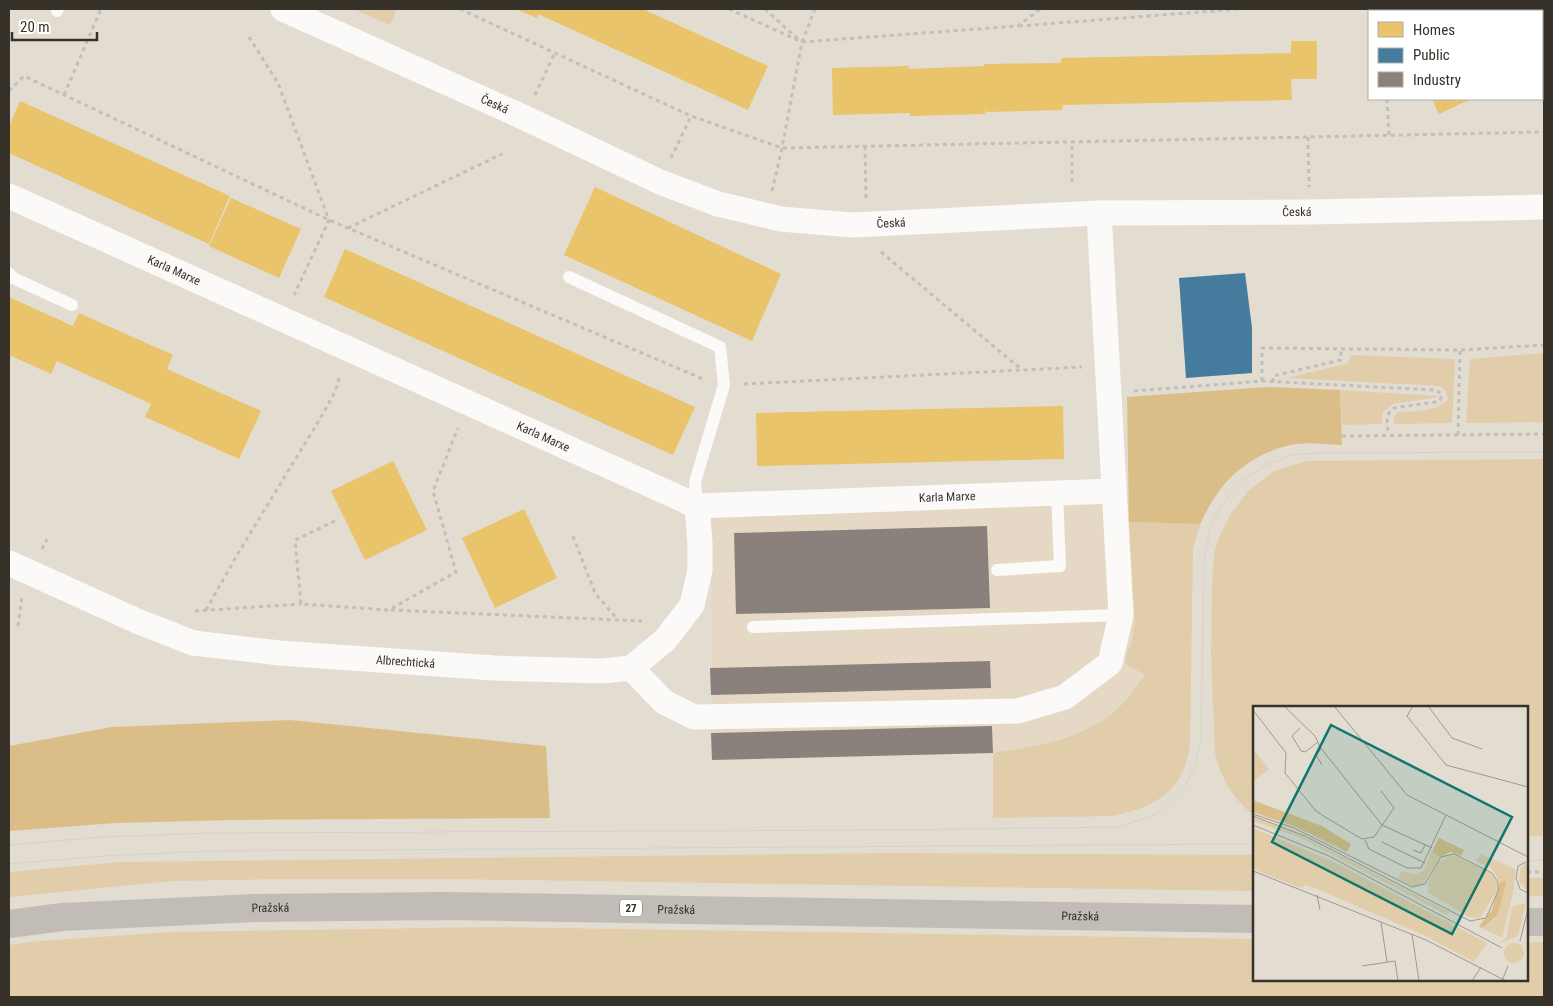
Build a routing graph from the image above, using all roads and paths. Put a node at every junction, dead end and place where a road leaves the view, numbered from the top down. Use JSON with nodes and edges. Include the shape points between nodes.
{"nodes":[{"id":1,"x":101,"y":9,"type":"edge"},
{"id":2,"x":283,"y":9,"type":"edge"},
{"id":3,"x":460,"y":9,"type":"edge"},
{"id":4,"x":729,"y":9,"type":"edge"},
{"id":5,"x":765,"y":9,"type":"edge"},
{"id":6,"x":815,"y":9,"type":"edge"},
{"id":7,"x":1040,"y":9,"type":"edge"},
{"id":8,"x":1238,"y":9,"type":"edge"},
{"id":9,"x":1018,"y":26,"type":"junction"},
{"id":10,"x":249,"y":37,"type":"dead end"},
{"id":11,"x":802,"y":42,"type":"junction"},
{"id":12,"x":555,"y":52,"type":"junction"},
{"id":13,"x":540,"y":84,"type":"dead end"},
{"id":14,"x":9,"y":90,"type":"edge"},
{"id":15,"x":64,"y":95,"type":"junction"},
{"id":16,"x":1387,"y":100,"type":"edge"},
{"id":17,"x":691,"y":116,"type":"junction"},
{"id":18,"x":1544,"y":132,"type":"edge"},
{"id":19,"x":1389,"y":135,"type":"junction"},
{"id":20,"x":1308,"y":137,"type":"junction"},
{"id":21,"x":1072,"y":142,"type":"junction"},
{"id":22,"x":865,"y":146,"type":"junction"},
{"id":23,"x":782,"y":148,"type":"junction"},
{"id":24,"x":502,"y":154,"type":"dead end"},
{"id":25,"x":671,"y":159,"type":"dead end"},
{"id":26,"x":1072,"y":182,"type":"dead end"},
{"id":27,"x":1310,"y":189,"type":"dead end"},
{"id":28,"x":10,"y":198,"type":"edge"},
{"id":29,"x":866,"y":202,"type":"dead end"},
{"id":30,"x":1544,"y":207,"type":"edge"},
{"id":31,"x":1099,"y":213,"type":"junction"},
{"id":32,"x":773,"y":217,"type":"junction"},
{"id":33,"x":329,"y":220,"type":"junction"},
{"id":34,"x":348,"y":228,"type":"junction"},
{"id":35,"x":876,"y":248,"type":"dead end"},
{"id":36,"x":9,"y":273,"type":"edge"},
{"id":37,"x":569,"y":277,"type":"dead end"},
{"id":38,"x":291,"y":300,"type":"dead end"},
{"id":39,"x":72,"y":304,"type":"dead end"},
{"id":40,"x":1544,"y":345,"type":"edge"},
{"id":41,"x":1341,"y":349,"type":"junction"},
{"id":42,"x":1460,"y":350,"type":"junction"},
{"id":43,"x":1087,"y":367,"type":"dead end"},
{"id":44,"x":344,"y":368,"type":"dead end"},
{"id":45,"x":1022,"y":370,"type":"junction"},
{"id":46,"x":1262,"y":381,"type":"junction"},
{"id":47,"x":1273,"y":382,"type":"junction"},
{"id":48,"x":724,"y":384,"type":"junction"},
{"id":49,"x":1109,"y":392,"type":"junction"},
{"id":50,"x":461,"y":420,"type":"dead end"},
{"id":51,"x":1544,"y":434,"type":"edge"},
{"id":52,"x":1458,"y":435,"type":"junction"},
{"id":53,"x":1342,"y":436,"type":"dead end"},
{"id":54,"x":1388,"y":436,"type":"junction"},
{"id":55,"x":1114,"y":491,"type":"junction"},
{"id":56,"x":1057,"y":494,"type":"junction"},
{"id":57,"x":697,"y":506,"type":"junction"},
{"id":58,"x":335,"y":521,"type":"dead end"},
{"id":59,"x":573,"y":536,"type":"dead end"},
{"id":60,"x":47,"y":539,"type":"dead end"},
{"id":61,"x":41,"y":552,"type":"dead end"},
{"id":62,"x":9,"y":562,"type":"edge"},
{"id":63,"x":998,"y":570,"type":"dead end"},
{"id":64,"x":23,"y":593,"type":"dead end"},
{"id":65,"x":301,"y":604,"type":"junction"},
{"id":66,"x":206,"y":610,"type":"junction"},
{"id":67,"x":389,"y":610,"type":"junction"},
{"id":68,"x":195,"y":611,"type":"dead end"},
{"id":69,"x":1121,"y":615,"type":"junction"},
{"id":70,"x":617,"y":620,"type":"junction"},
{"id":71,"x":642,"y":622,"type":"dead end"},
{"id":72,"x":18,"y":626,"type":"dead end"},
{"id":73,"x":753,"y":627,"type":"dead end"},
{"id":74,"x":630,"y":668,"type":"junction"},
{"id":75,"x":1528,"y":872,"type":"edge"},
{"id":76,"x":1544,"y":872,"type":"edge"},
{"id":77,"x":1253,"y":919,"type":"edge"},
{"id":78,"x":1528,"y":922,"type":"edge"},
{"id":79,"x":1544,"y":922,"type":"edge"},
{"id":80,"x":9,"y":924,"type":"edge"}],
"edges":[{"from":1,"to":15,"type":"path"},
{"from":2,"to":32,"type":"street","name":"Česká","via":[[660,182],[718,204]]},
{"from":3,"to":12,"type":"path"},
{"from":4,"to":11,"type":"path"},
{"from":5,"to":11,"type":"path"},
{"from":6,"to":11,"type":"path"},
{"from":7,"to":9,"type":"path"},
{"from":8,"to":9,"type":"path"},
{"from":9,"to":11,"type":"path"},
{"from":10,"to":33,"type":"path","via":[[278,83]]},
{"from":11,"to":23,"type":"path"},
{"from":12,"to":13,"type":"path"},
{"from":12,"to":17,"type":"path"},
{"from":14,"to":15,"type":"path","via":[[24,76]]},
{"from":15,"to":33,"type":"path"},
{"from":16,"to":19,"type":"path"},
{"from":17,"to":23,"type":"path"},
{"from":17,"to":25,"type":"path"},
{"from":18,"to":19,"type":"path"},
{"from":19,"to":20,"type":"path"},
{"from":20,"to":21,"type":"path"},
{"from":20,"to":27,"type":"path"},
{"from":21,"to":22,"type":"path"},
{"from":21,"to":26,"type":"path"},
{"from":22,"to":23,"type":"path"},
{"from":22,"to":29,"type":"path"},
{"from":23,"to":32,"type":"path"},
{"from":24,"to":34,"type":"path"},
{"from":28,"to":57,"type":"street","name":"Karla Marxe"},
{"from":30,"to":31,"type":"street","name":"Česká"},
{"from":31,"to":32,"type":"street","name":"Česká","via":[[852,224]]},
{"from":31,"to":49,"type":"street"},
{"from":33,"to":34,"type":"path"},
{"from":33,"to":38,"type":"path"},
{"from":34,"to":48,"type":"path","via":[[709,382]]},
{"from":35,"to":45,"type":"path"},
{"from":36,"to":39,"type":"lane","via":[[13,278]]},
{"from":37,"to":48,"type":"lane","via":[[720,347]]},
{"from":40,"to":42,"type":"path"},
{"from":41,"to":42,"type":"path"},
{"from":41,"to":46,"type":"path","via":[[1262,348]]},
{"from":41,"to":47,"type":"path","via":[[1340,360],[1273,376]]},
{"from":42,"to":52,"type":"path"},
{"from":43,"to":45,"type":"path"},
{"from":44,"to":66,"type":"path","via":[[321,417]]},
{"from":45,"to":48,"type":"path"},
{"from":46,"to":47,"type":"path"},
{"from":46,"to":49,"type":"path"},
{"from":47,"to":54,"type":"path","via":[[1434,390],[1441,393],[1440,400],[1435,402],[1390,410]]},
{"from":48,"to":57,"type":"lane","via":[[695,482]]},
{"from":49,"to":55,"type":"street"},
{"from":50,"to":67,"type":"path","via":[[433,491],[456,572]]},
{"from":51,"to":52,"type":"path"},
{"from":52,"to":54,"type":"path"},
{"from":53,"to":54,"type":"path"},
{"from":55,"to":56,"type":"street","name":"Karla Marxe"},
{"from":55,"to":69,"type":"street"},
{"from":56,"to":57,"type":"street","name":"Karla Marxe"},
{"from":56,"to":63,"type":"lane","via":[[1060,566]]},
{"from":57,"to":74,"type":"street","name":"Albrechtická","via":[[700,570],[692,605],[666,640]]},
{"from":58,"to":65,"type":"path","via":[[295,540]]},
{"from":59,"to":70,"type":"path","via":[[595,592]]},
{"from":60,"to":61,"type":"path"},
{"from":62,"to":74,"type":"street","name":"Albrechtická","via":[[137,621],[194,643],[280,653],[494,668],[602,672]]},
{"from":64,"to":72,"type":"path"},
{"from":65,"to":66,"type":"path"},
{"from":65,"to":67,"type":"path"},
{"from":66,"to":68,"type":"path"},
{"from":67,"to":70,"type":"path"},
{"from":69,"to":73,"type":"lane"},
{"from":69,"to":74,"type":"street","via":[[1110,663],[1065,697],[1018,711],[694,717],[664,702]]},
{"from":70,"to":71,"type":"path"},
{"from":75,"to":76,"type":"path"},
{"from":77,"to":80,"type":"main road","name":"Pražská","number":"27","via":[[443,906],[255,908],[62,917]]},
{"from":78,"to":79,"type":"main road"}]}
